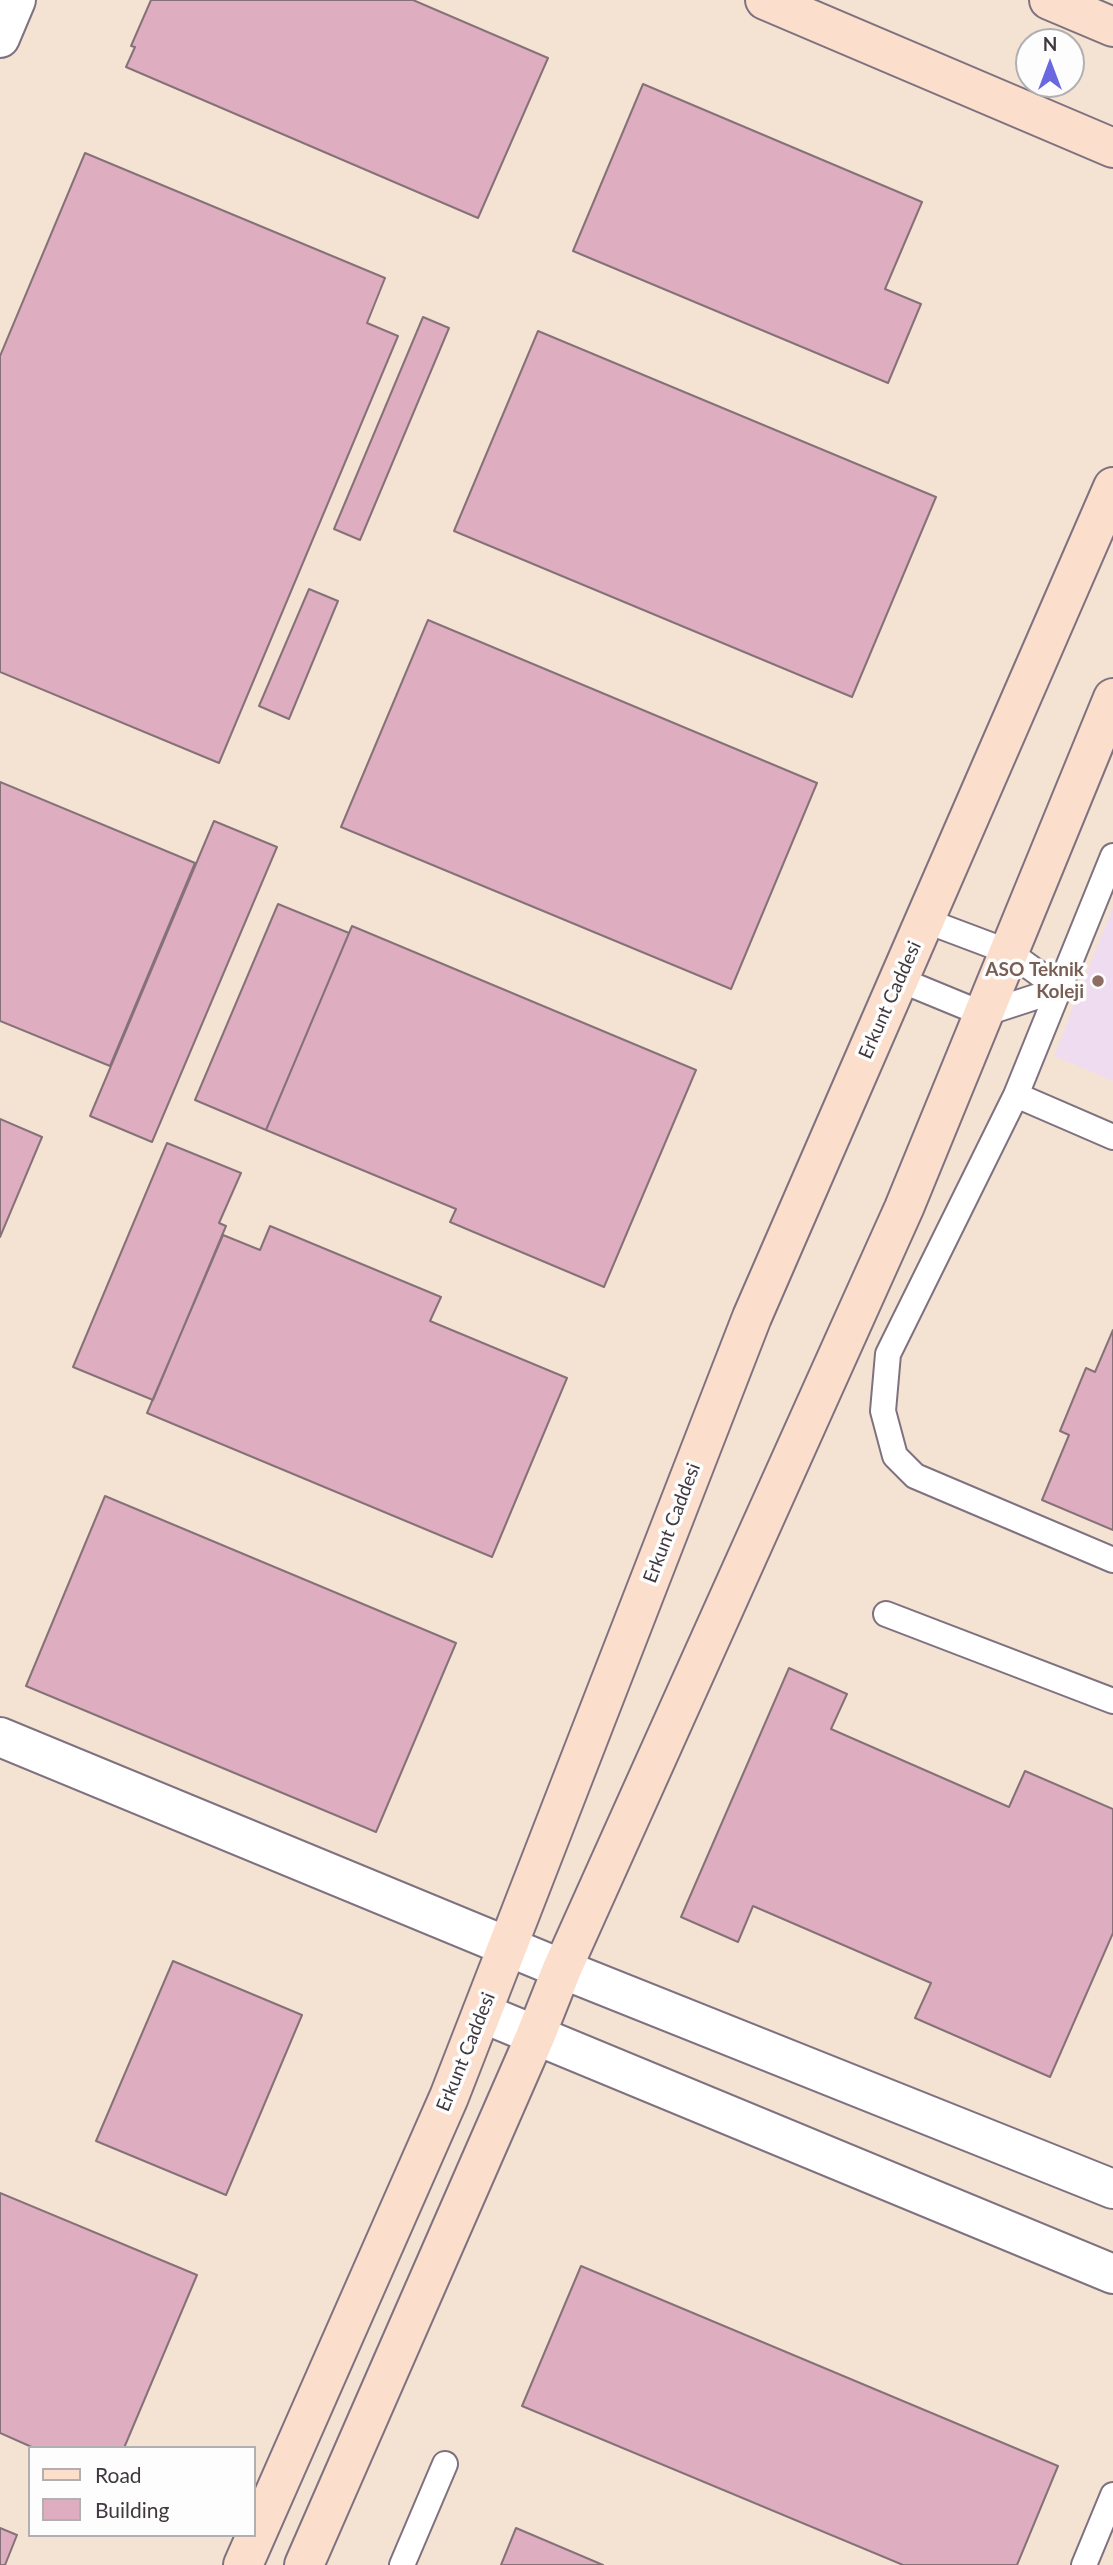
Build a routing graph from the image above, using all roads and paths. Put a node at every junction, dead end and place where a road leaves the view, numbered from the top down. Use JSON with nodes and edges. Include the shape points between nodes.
{"nodes":[{"id":1,"x":16,"y":0,"type":"edge"},
{"id":2,"x":765,"y":0,"type":"edge"},
{"id":3,"x":1049,"y":0,"type":"edge"},
{"id":4,"x":1113,"y":27,"type":"edge"},
{"id":5,"x":0,"y":38,"type":"edge"},
{"id":6,"x":1113,"y":148,"type":"edge"},
{"id":7,"x":1113,"y":487,"type":"edge"},
{"id":8,"x":1113,"y":698,"type":"edge"},
{"id":9,"x":1113,"y":856,"type":"edge"},
{"id":10,"x":925,"y":920,"type":"junction"},
{"id":11,"x":1009,"y":952,"type":"junction"},
{"id":12,"x":898,"y":979,"type":"junction"},
{"id":13,"x":1060,"y":989,"type":"junction"},
{"id":14,"x":983,"y":1014,"type":"junction"},
{"id":15,"x":1016,"y":1095,"type":"junction"},
{"id":16,"x":1113,"y":1138,"type":"edge"},
{"id":17,"x":1113,"y":1560,"type":"edge"},
{"id":18,"x":886,"y":1614,"type":"dead end"},
{"id":19,"x":1113,"y":1701,"type":"edge"},
{"id":20,"x":0,"y":1737,"type":"edge"},
{"id":21,"x":508,"y":1947,"type":"junction"},
{"id":22,"x":562,"y":1969,"type":"junction"},
{"id":23,"x":482,"y":2013,"type":"junction"},
{"id":24,"x":535,"y":2037,"type":"junction"},
{"id":25,"x":1113,"y":2189,"type":"edge"},
{"id":26,"x":1113,"y":2274,"type":"edge"},
{"id":27,"x":445,"y":2464,"type":"dead end"},
{"id":28,"x":1113,"y":2495,"type":"edge"},
{"id":29,"x":256,"y":2535,"type":"edge"},
{"id":30,"x":255,"y":2537,"type":"edge"},
{"id":31,"x":243,"y":2565,"type":"edge"},
{"id":32,"x":304,"y":2565,"type":"edge"},
{"id":33,"x":402,"y":2565,"type":"edge"},
{"id":34,"x":1084,"y":2565,"type":"edge"}],
"edges":[{"from":1,"to":5,"type":"street"},
{"from":2,"to":6,"type":"street"},
{"from":3,"to":4,"type":"street"},
{"from":7,"to":10,"type":"street","name":"Erkunt Caddesi"},
{"from":8,"to":11,"type":"street"},
{"from":9,"to":13,"type":"lane"},
{"from":10,"to":11,"type":"lane"},
{"from":10,"to":12,"type":"street","name":"Erkunt Caddesi"},
{"from":11,"to":13,"type":"lane"},
{"from":11,"to":14,"type":"street"},
{"from":12,"to":14,"type":"lane"},
{"from":12,"to":21,"type":"street","name":"Erkunt Caddesi","via":[[752,1317]]},
{"from":13,"to":14,"type":"lane"},
{"from":13,"to":15,"type":"lane"},
{"from":14,"to":22,"type":"street","via":[[904,1208]]},
{"from":15,"to":16,"type":"lane"},
{"from":15,"to":17,"type":"lane","via":[[888,1354],[883,1411],[895,1456],[915,1476]]},
{"from":18,"to":19,"type":"lane"},
{"from":20,"to":21,"type":"street"},
{"from":21,"to":22,"type":"street"},
{"from":21,"to":23,"type":"street","name":"Erkunt Caddesi"},
{"from":22,"to":24,"type":"street"},
{"from":22,"to":25,"type":"street"},
{"from":23,"to":24,"type":"street"},
{"from":23,"to":29,"type":"street","name":"Erkunt Caddesi"},
{"from":24,"to":26,"type":"street"},
{"from":24,"to":32,"type":"street"},
{"from":27,"to":33,"type":"lane"},
{"from":28,"to":34,"type":"lane"},
{"from":30,"to":31,"type":"street","name":"Erkunt Caddesi"}]}
